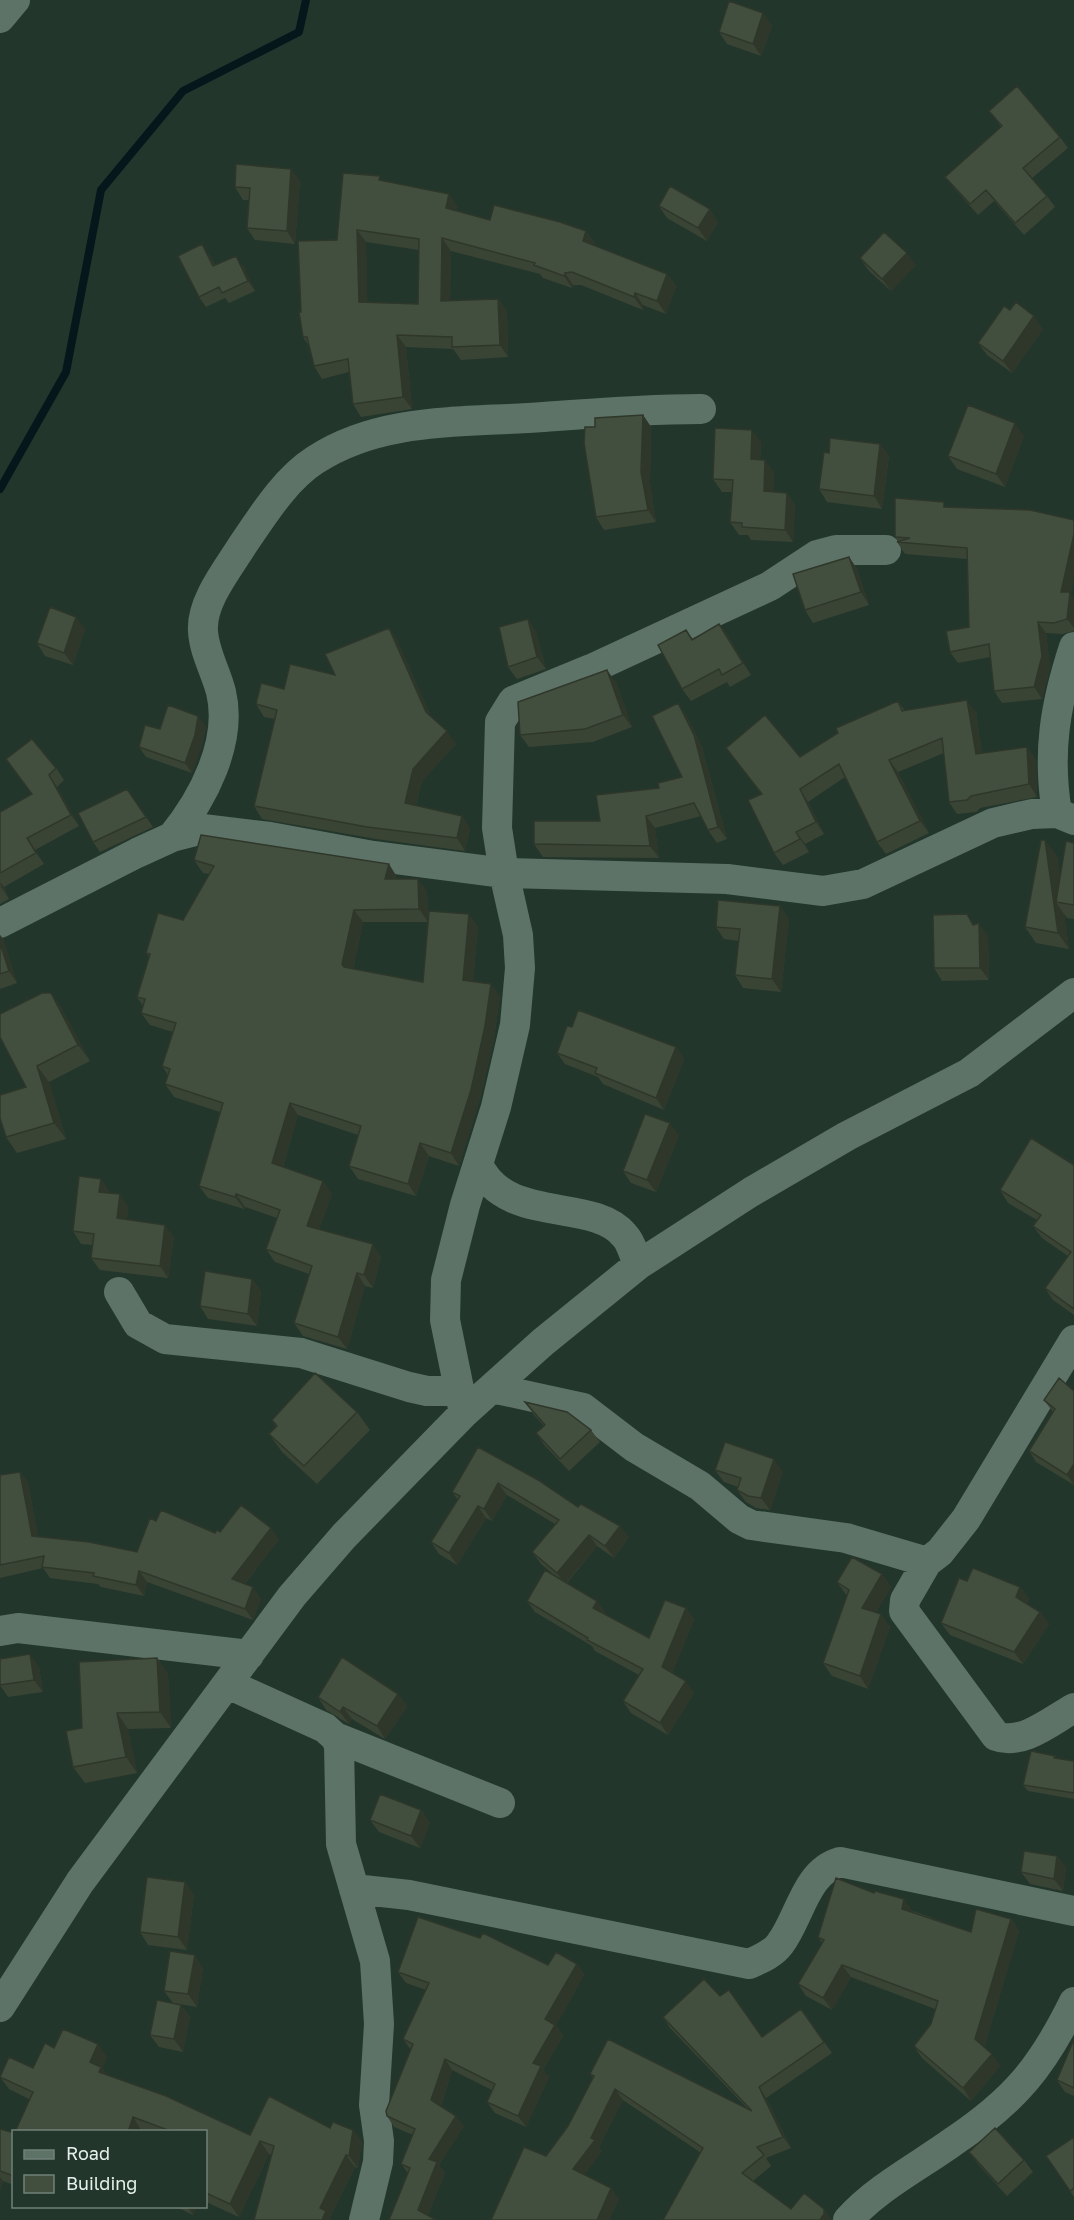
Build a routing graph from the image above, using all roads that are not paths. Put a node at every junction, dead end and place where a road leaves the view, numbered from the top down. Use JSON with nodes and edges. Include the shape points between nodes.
{"nodes":[{"id":1,"x":15,"y":0,"type":"edge"},
{"id":2,"x":0,"y":18,"type":"edge"},
{"id":3,"x":701,"y":409,"type":"dead end"},
{"id":4,"x":886,"y":550,"type":"dead end"},
{"id":5,"x":1074,"y":647,"type":"edge"},
{"id":6,"x":1066,"y":817,"type":"edge"},
{"id":7,"x":172,"y":837,"type":"junction"},
{"id":8,"x":504,"y":873,"type":"junction"},
{"id":9,"x":0,"y":923,"type":"edge"},
{"id":10,"x":1074,"y":993,"type":"edge"},
{"id":11,"x":478,"y":1164,"type":"junction"},
{"id":12,"x":638,"y":1264,"type":"junction"},
{"id":13,"x":119,"y":1292,"type":"dead end"},
{"id":14,"x":1074,"y":1340,"type":"edge"},
{"id":15,"x":492,"y":1388,"type":"junction"},
{"id":16,"x":462,"y":1402,"type":"junction"},
{"id":17,"x":927,"y":1562,"type":"junction"},
{"id":18,"x":0,"y":1631,"type":"edge"},
{"id":19,"x":249,"y":1654,"type":"junction"},
{"id":20,"x":228,"y":1684,"type":"junction"},
{"id":21,"x":1074,"y":1708,"type":"edge"},
{"id":22,"x":335,"y":1737,"type":"junction"},
{"id":23,"x":500,"y":1803,"type":"dead end"},
{"id":24,"x":354,"y":1889,"type":"junction"},
{"id":25,"x":1074,"y":1911,"type":"edge"},
{"id":26,"x":1074,"y":2002,"type":"edge"},
{"id":27,"x":0,"y":2007,"type":"edge"},
{"id":28,"x":364,"y":2220,"type":"edge"},
{"id":29,"x":848,"y":2220,"type":"edge"}],
"edges":[{"from":1,"to":2,"type":"street"},
{"from":3,"to":7,"type":"street","via":[[629,409],[421,425],[378,431],[313,461],[256,526],[210,600],[202,633],[221,695],[225,724],[201,793]]},
{"from":4,"to":8,"type":"street","via":[[836,550],[817,555],[770,586],[513,701],[500,722],[498,748],[497,828]]},
{"from":5,"to":6,"type":"street","via":[[1052,736],[1053,780]]},
{"from":6,"to":8,"type":"street","via":[[1032,814],[993,823],[863,884],[823,891],[693,877]]},
{"from":7,"to":8,"type":"street","via":[[203,829],[229,830],[373,856]]},
{"from":7,"to":9,"type":"street"},
{"from":8,"to":11,"type":"street","via":[[518,935],[520,968],[515,1025]]},
{"from":10,"to":12,"type":"street","via":[[969,1072],[838,1141]]},
{"from":11,"to":12,"type":"street","via":[[484,1177],[504,1193],[615,1226],[626,1236]]},
{"from":11,"to":16,"type":"street","via":[[451,1257],[444,1302]]},
{"from":12,"to":15,"type":"street"},
{"from":13,"to":16,"type":"street","via":[[138,1324],[165,1339],[301,1353]]},
{"from":14,"to":17,"type":"street","via":[[966,1519]]},
{"from":15,"to":16,"type":"street"},
{"from":15,"to":17,"type":"street","via":[[583,1408],[751,1525],[846,1538]]},
{"from":16,"to":19,"type":"street","via":[[292,1596]]},
{"from":17,"to":21,"type":"street","via":[[905,1600],[904,1611],[996,1736],[1018,1739]]},
{"from":18,"to":19,"type":"street","via":[[18,1628]]},
{"from":19,"to":20,"type":"street"},
{"from":20,"to":22,"type":"street","via":[[315,1722]]},
{"from":20,"to":27,"type":"street","via":[[80,1882]]},
{"from":22,"to":23,"type":"street"},
{"from":22,"to":24,"type":"street","via":[[340,1755],[341,1844]]},
{"from":24,"to":25,"type":"street","via":[[409,1896],[749,1964],[780,1944],[812,1884],[825,1869],[840,1862]]},
{"from":24,"to":28,"type":"street","via":[[375,1961],[379,2024],[374,2105],[378,2162]]},
{"from":26,"to":29,"type":"street","via":[[1055,2041],[1022,2086],[956,2140],[875,2194]]}]}
